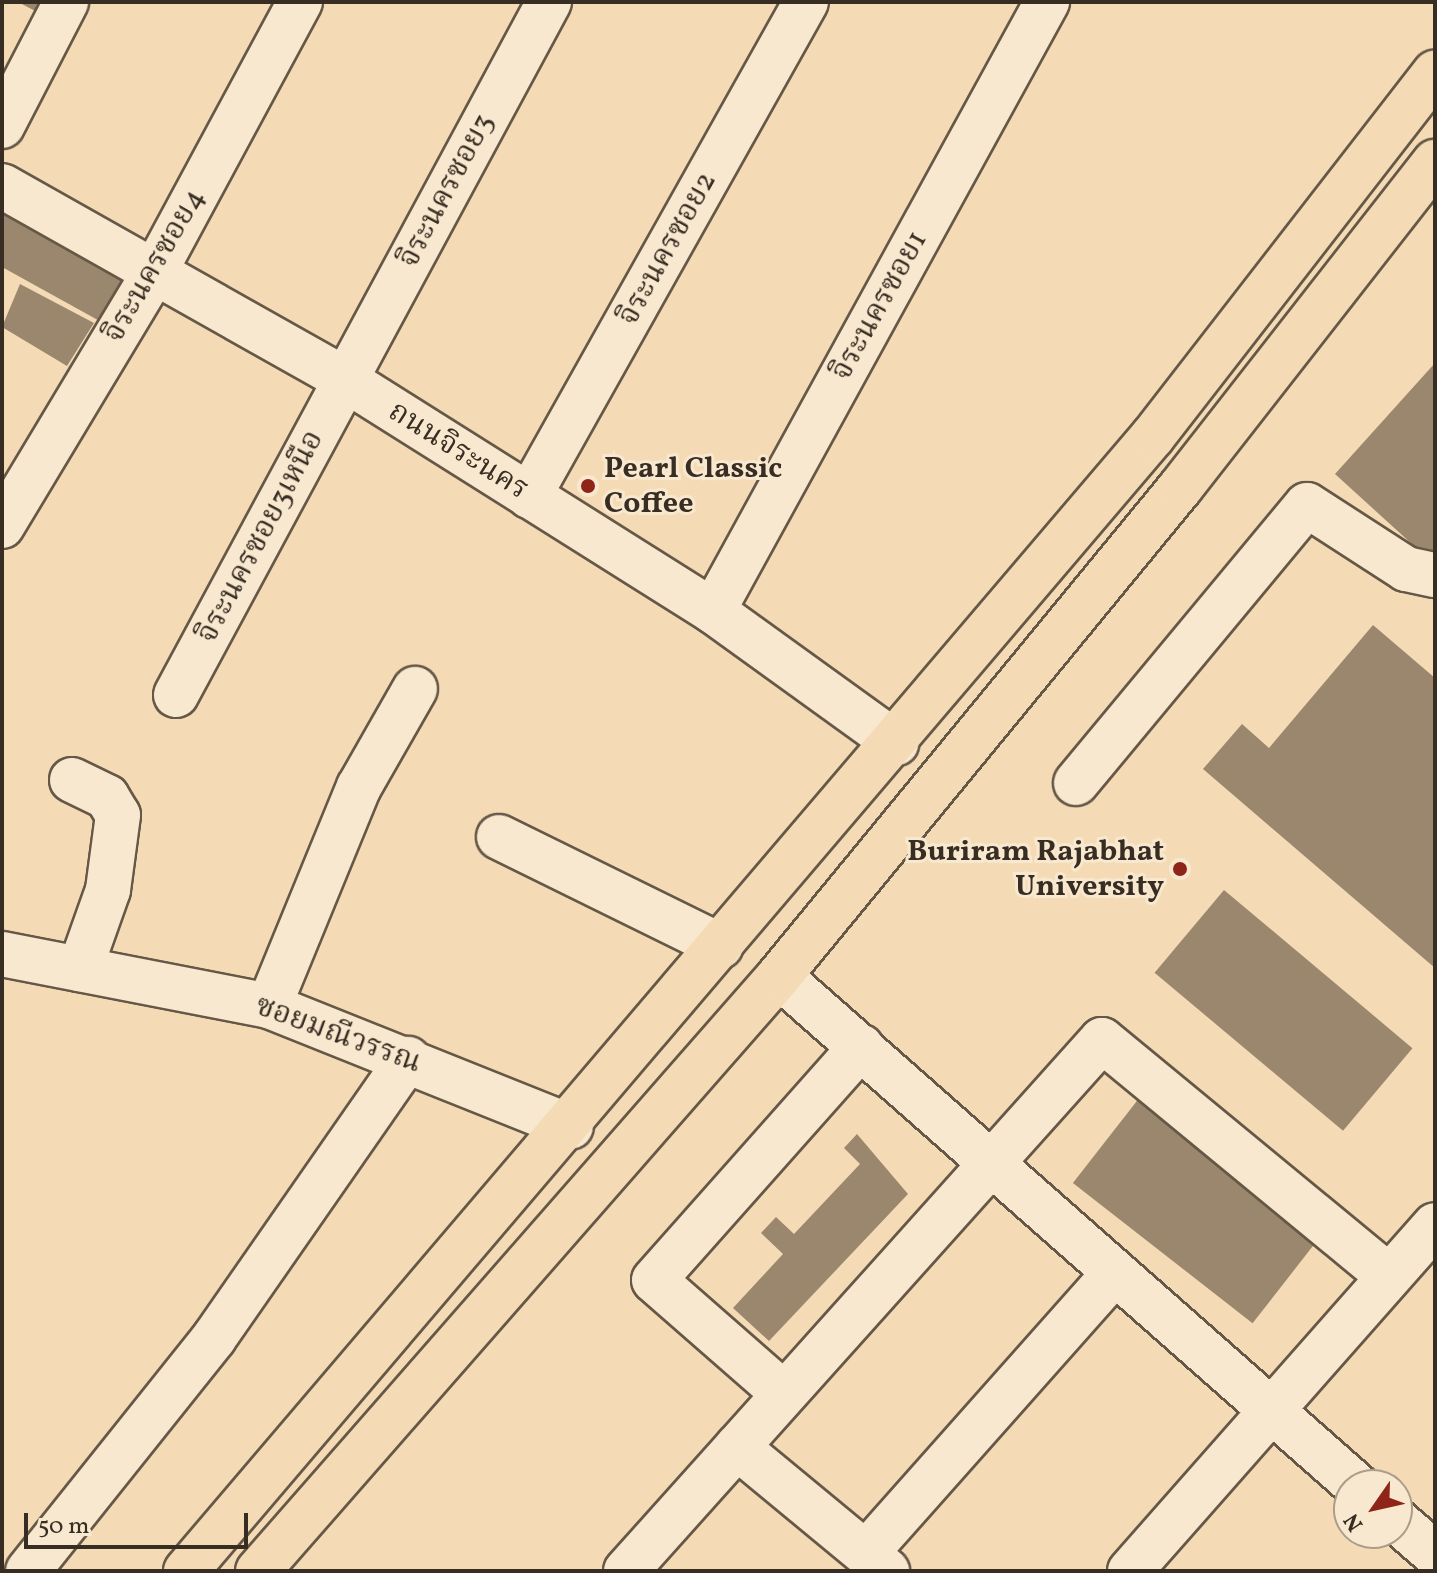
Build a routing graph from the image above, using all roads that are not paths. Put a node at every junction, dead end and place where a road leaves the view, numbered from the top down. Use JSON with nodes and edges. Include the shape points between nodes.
{"nodes":[{"id":1,"x":66,"y":2,"type":"edge"},
{"id":2,"x":300,"y":2,"type":"edge"},
{"id":3,"x":549,"y":2,"type":"edge"},
{"id":4,"x":806,"y":2,"type":"edge"},
{"id":5,"x":1047,"y":2,"type":"edge"},
{"id":6,"x":1435,"y":73,"type":"edge"},
{"id":7,"x":2,"y":126,"type":"edge"},
{"id":8,"x":1435,"y":162,"type":"edge"},
{"id":9,"x":2,"y":186,"type":"edge"},
{"id":10,"x":154,"y":273,"type":"junction"},
{"id":11,"x":346,"y":380,"type":"junction"},
{"id":12,"x":529,"y":496,"type":"junction"},
{"id":13,"x":2,"y":526,"type":"edge"},
{"id":14,"x":1425,"y":580,"type":"edge"},
{"id":15,"x":713,"y":611,"type":"junction"},
{"id":16,"x":415,"y":689,"type":"dead end"},
{"id":17,"x":176,"y":695,"type":"dead end"},
{"id":18,"x":896,"y":743,"type":"junction"},
{"id":19,"x":72,"y":780,"type":"dead end"},
{"id":20,"x":1076,"y":783,"type":"dead end"},
{"id":21,"x":499,"y":837,"type":"dead end"},
{"id":22,"x":721,"y":946,"type":"junction"},
{"id":23,"x":2,"y":954,"type":"edge"},
{"id":24,"x":80,"y":969,"type":"junction"},
{"id":25,"x":779,"y":976,"type":"junction"},
{"id":26,"x":269,"y":1006,"type":"junction"},
{"id":27,"x":861,"y":1047,"type":"junction"},
{"id":28,"x":408,"y":1059,"type":"junction"},
{"id":29,"x":571,"y":1127,"type":"junction"},
{"id":30,"x":992,"y":1164,"type":"junction"},
{"id":31,"x":1435,"y":1225,"type":"edge"},
{"id":32,"x":1115,"y":1273,"type":"junction"},
{"id":33,"x":1388,"y":1276,"type":"junction"},
{"id":34,"x":783,"y":1393,"type":"junction"},
{"id":35,"x":1267,"y":1407,"type":"junction"},
{"id":36,"x":737,"y":1447,"type":"junction"},
{"id":37,"x":1338,"y":1469,"type":"edge"},
{"id":38,"x":1413,"y":1535,"type":"edge"},
{"id":39,"x":1435,"y":1554,"type":"edge"},
{"id":40,"x":877,"y":1562,"type":"edge"},
{"id":41,"x":28,"y":1571,"type":"edge"},
{"id":42,"x":186,"y":1571,"type":"edge"},
{"id":43,"x":258,"y":1571,"type":"edge"},
{"id":44,"x":626,"y":1571,"type":"edge"},
{"id":45,"x":1130,"y":1571,"type":"edge"}],
"edges":[{"from":1,"to":7,"type":"street"},
{"from":2,"to":10,"type":"street","name":"จิระนครซอย4"},
{"from":3,"to":11,"type":"street","name":"จิระนครซอย3"},
{"from":4,"to":12,"type":"street","name":"จิระนครซอย2"},
{"from":5,"to":15,"type":"street","name":"จิระนครซอย1"},
{"from":6,"to":18,"type":"main road","via":[[1153,436]]},
{"from":8,"to":25,"type":"main road","via":[[1180,488]]},
{"from":9,"to":10,"type":"street","name":"ถนนจิระนคร"},
{"from":10,"to":11,"type":"street","name":"ถนนจิระนคร"},
{"from":10,"to":13,"type":"street","name":"จิระนครซอย4"},
{"from":11,"to":12,"type":"street","name":"ถนนจิระนคร"},
{"from":11,"to":17,"type":"street","name":"จิระนครซอย3เหนือ"},
{"from":12,"to":15,"type":"street","name":"ถนนจิระนคร"},
{"from":14,"to":20,"type":"street","via":[[1307,505]]},
{"from":15,"to":18,"type":"street","name":"ถนนจิระนคร"},
{"from":16,"to":26,"type":"street","via":[[359,787]]},
{"from":18,"to":22,"type":"main road"},
{"from":19,"to":24,"type":"street","via":[[107,797],[118,815],[108,890]]},
{"from":21,"to":22,"type":"street"},
{"from":22,"to":29,"type":"main road"},
{"from":23,"to":24,"type":"street","name":"ซอยมณีวรรณ"},
{"from":24,"to":26,"type":"street","name":"ซอยมณีวรรณ"},
{"from":25,"to":27,"type":"street"},
{"from":25,"to":43,"type":"main road"},
{"from":26,"to":28,"type":"street","name":"ซอยมณีวรรณ"},
{"from":27,"to":30,"type":"street"},
{"from":27,"to":34,"type":"street","via":[[654,1280]]},
{"from":28,"to":29,"type":"street","name":"ซอยมณีวรรณ"},
{"from":28,"to":41,"type":"street","via":[[214,1338]]},
{"from":29,"to":42,"type":"main road"},
{"from":30,"to":32,"type":"street"},
{"from":30,"to":33,"type":"street","via":[[1102,1040]]},
{"from":30,"to":34,"type":"street"},
{"from":31,"to":33,"type":"street"},
{"from":32,"to":35,"type":"street"},
{"from":32,"to":40,"type":"street"},
{"from":33,"to":35,"type":"street"},
{"from":34,"to":36,"type":"street"},
{"from":35,"to":37,"type":"street"},
{"from":35,"to":45,"type":"street"},
{"from":36,"to":40,"type":"street"},
{"from":36,"to":44,"type":"street"},
{"from":38,"to":39,"type":"street"}]}
